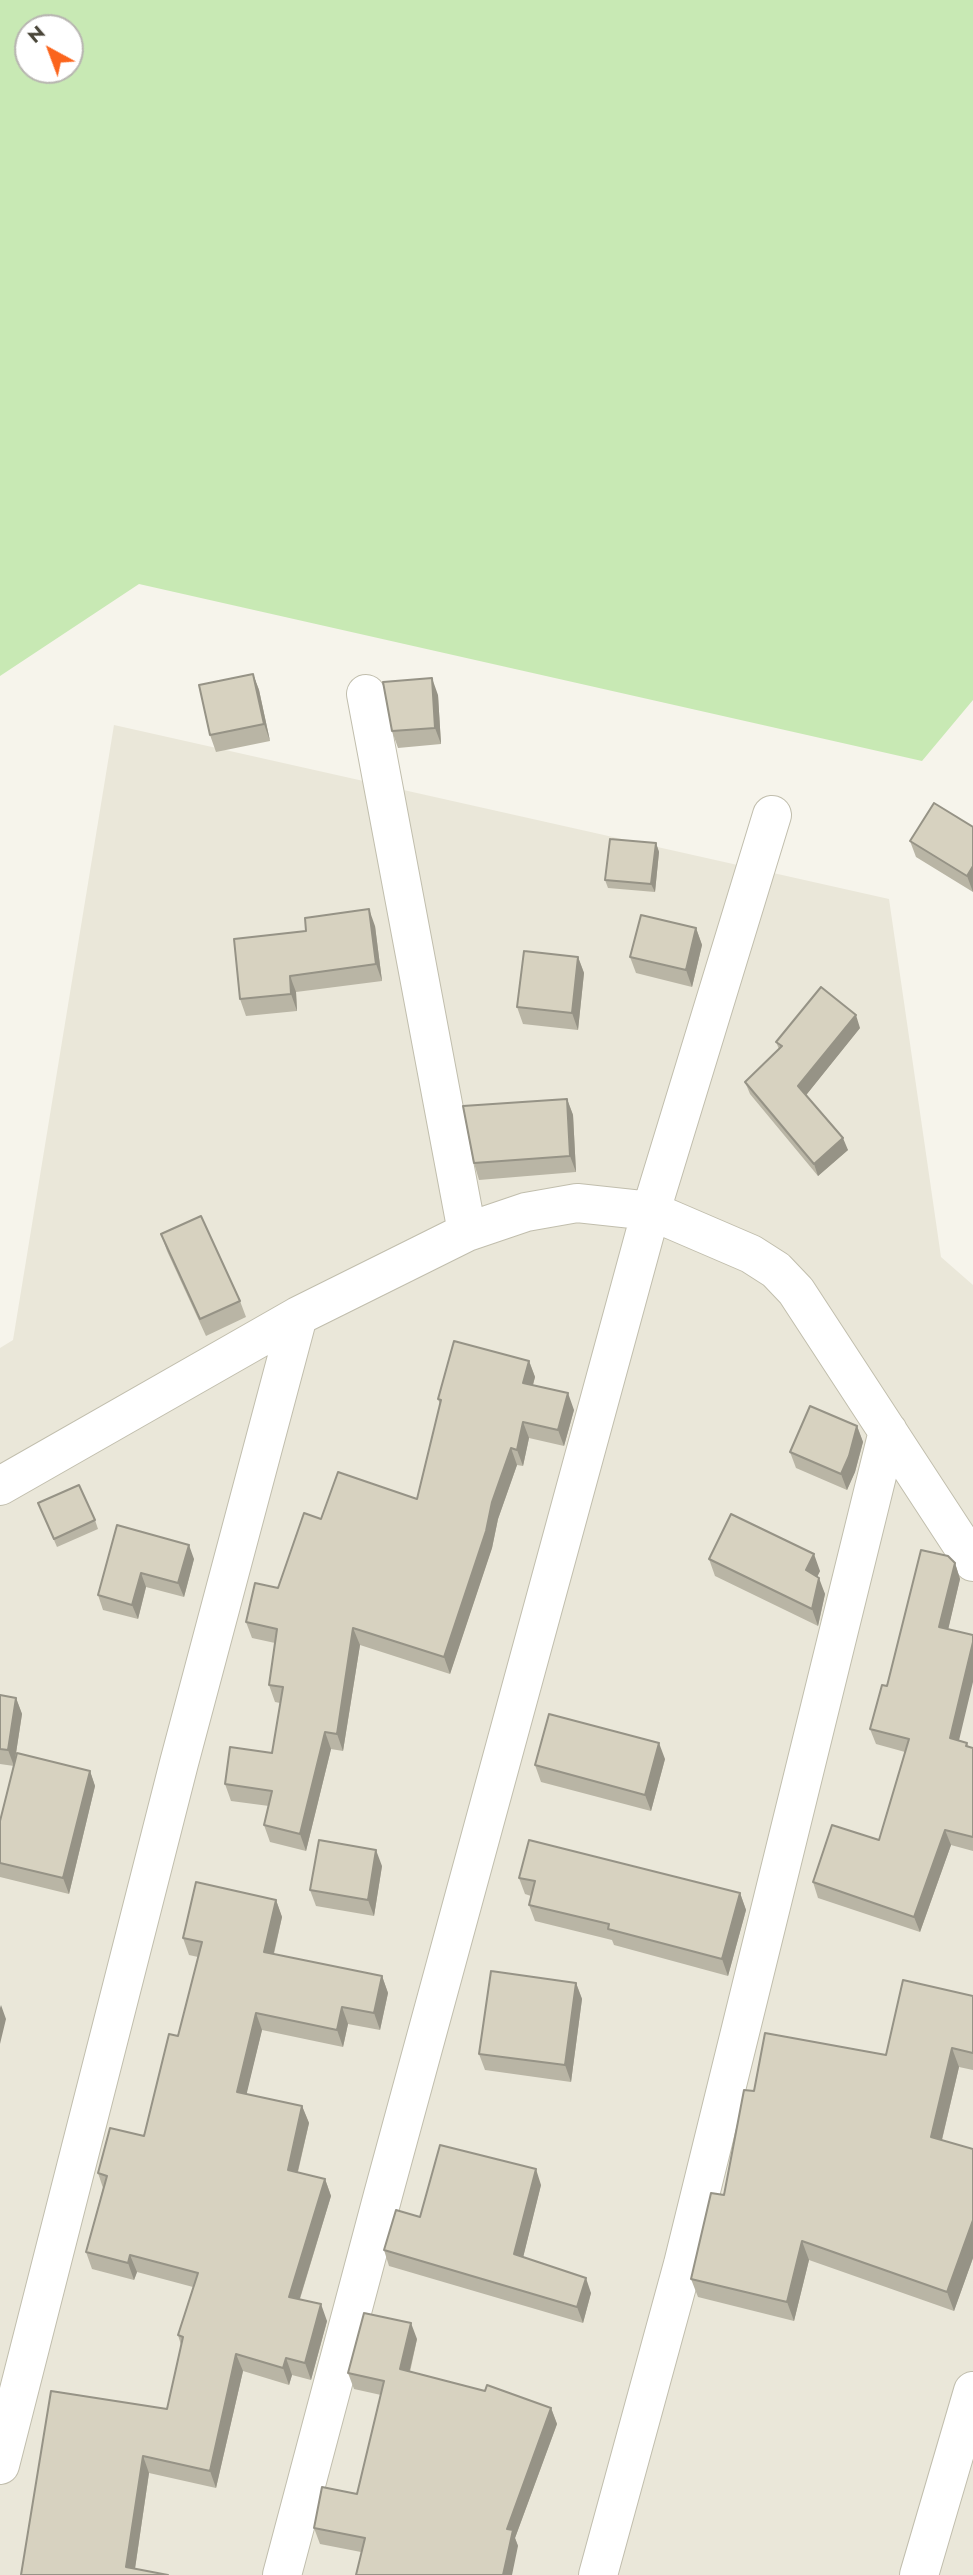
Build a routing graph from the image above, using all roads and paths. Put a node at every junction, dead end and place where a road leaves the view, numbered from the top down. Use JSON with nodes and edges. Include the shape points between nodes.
{"nodes":[{"id":1,"x":366,"y":694,"type":"dead end"},
{"id":2,"x":772,"y":815,"type":"dead end"},
{"id":3,"x":651,"y":1211,"type":"junction"},
{"id":4,"x":467,"y":1232,"type":"junction"},
{"id":5,"x":298,"y":1316,"type":"junction"},
{"id":6,"x":888,"y":1431,"type":"junction"},
{"id":7,"x":0,"y":1486,"type":"edge"},
{"id":8,"x":973,"y":1562,"type":"edge"},
{"id":9,"x":973,"y":2391,"type":"edge"},
{"id":10,"x":0,"y":2465,"type":"edge"},
{"id":11,"x":282,"y":2575,"type":"edge"},
{"id":12,"x":598,"y":2575,"type":"edge"},
{"id":13,"x":919,"y":2575,"type":"edge"}],
"edges":[{"from":1,"to":4,"type":"street"},
{"from":2,"to":3,"type":"street"},
{"from":3,"to":4,"type":"street","via":[[577,1203],[526,1212]]},
{"from":3,"to":6,"type":"street","via":[[751,1254],[776,1270],[796,1291]]},
{"from":3,"to":11,"type":"street"},
{"from":4,"to":5,"type":"street"},
{"from":5,"to":7,"type":"street"},
{"from":5,"to":10,"type":"street"},
{"from":6,"to":8,"type":"street"},
{"from":6,"to":12,"type":"street","via":[[683,2264]]},
{"from":9,"to":13,"type":"street"}]}
